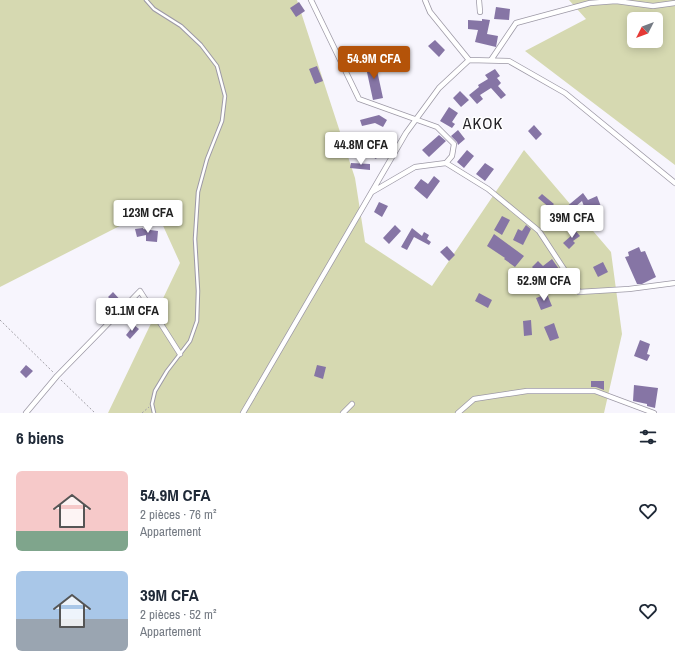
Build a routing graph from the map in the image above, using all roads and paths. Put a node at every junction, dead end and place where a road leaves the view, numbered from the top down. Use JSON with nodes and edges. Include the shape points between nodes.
{"nodes":[{"id":1,"x":146,"y":0,"type":"edge"},
{"id":2,"x":311,"y":0,"type":"edge"},
{"id":3,"x":425,"y":0,"type":"edge"},
{"id":4,"x":479,"y":0,"type":"edge"},
{"id":5,"x":675,"y":3,"type":"edge"},
{"id":6,"x":480,"y":12,"type":"dead end"},
{"id":7,"x":469,"y":60,"type":"junction"},
{"id":8,"x":491,"y":60,"type":"junction"},
{"id":9,"x":415,"y":120,"type":"junction"},
{"id":10,"x":446,"y":163,"type":"junction"},
{"id":11,"x":675,"y":183,"type":"edge"},
{"id":12,"x":371,"y":193,"type":"junction"},
{"id":13,"x":675,"y":283,"type":"edge"},
{"id":14,"x":0,"y":320,"type":"edge"},
{"id":15,"x":180,"y":354,"type":"junction"},
{"id":16,"x":57,"y":376,"type":"junction"},
{"id":17,"x":152,"y":404,"type":"junction"},
{"id":18,"x":352,"y":404,"type":"dead end"},
{"id":19,"x":26,"y":413,"type":"edge"},
{"id":20,"x":95,"y":413,"type":"edge"},
{"id":21,"x":142,"y":413,"type":"edge"},
{"id":22,"x":154,"y":413,"type":"edge"},
{"id":23,"x":243,"y":413,"type":"edge"},
{"id":24,"x":343,"y":413,"type":"edge"},
{"id":25,"x":458,"y":413,"type":"edge"},
{"id":26,"x":654,"y":413,"type":"edge"}],
"edges":[{"from":1,"to":15,"type":"lane","via":[[154,9],[181,26],[201,45],[217,66],[225,96],[222,121],[206,159],[198,192],[195,239],[198,321],[190,341]]},
{"from":2,"to":9,"type":"street","via":[[359,99]]},
{"from":3,"to":7,"type":"street","via":[[430,12]]},
{"from":4,"to":6,"type":"street"},
{"from":5,"to":8,"type":"street","via":[[653,6],[616,1],[590,3],[516,23]]},
{"from":7,"to":8,"type":"street"},
{"from":7,"to":9,"type":"street","via":[[439,88]]},
{"from":8,"to":11,"type":"street","via":[[509,61],[565,93]]},
{"from":9,"to":10,"type":"street","via":[[437,127],[454,144],[452,156]]},
{"from":9,"to":12,"type":"street"},
{"from":10,"to":12,"type":"street","via":[[415,167]]},
{"from":10,"to":13,"type":"street","via":[[488,189],[539,231],[578,292]]},
{"from":12,"to":23,"type":"street"},
{"from":14,"to":16,"type":"path"},
{"from":15,"to":16,"type":"street","via":[[140,291]]},
{"from":15,"to":17,"type":"lane","via":[[155,391]]},
{"from":16,"to":19,"type":"street"},
{"from":16,"to":20,"type":"path"},
{"from":17,"to":21,"type":"path"},
{"from":17,"to":22,"type":"lane"},
{"from":18,"to":24,"type":"street"},
{"from":25,"to":26,"type":"street","via":[[474,399],[527,390],[595,391]]}]}
